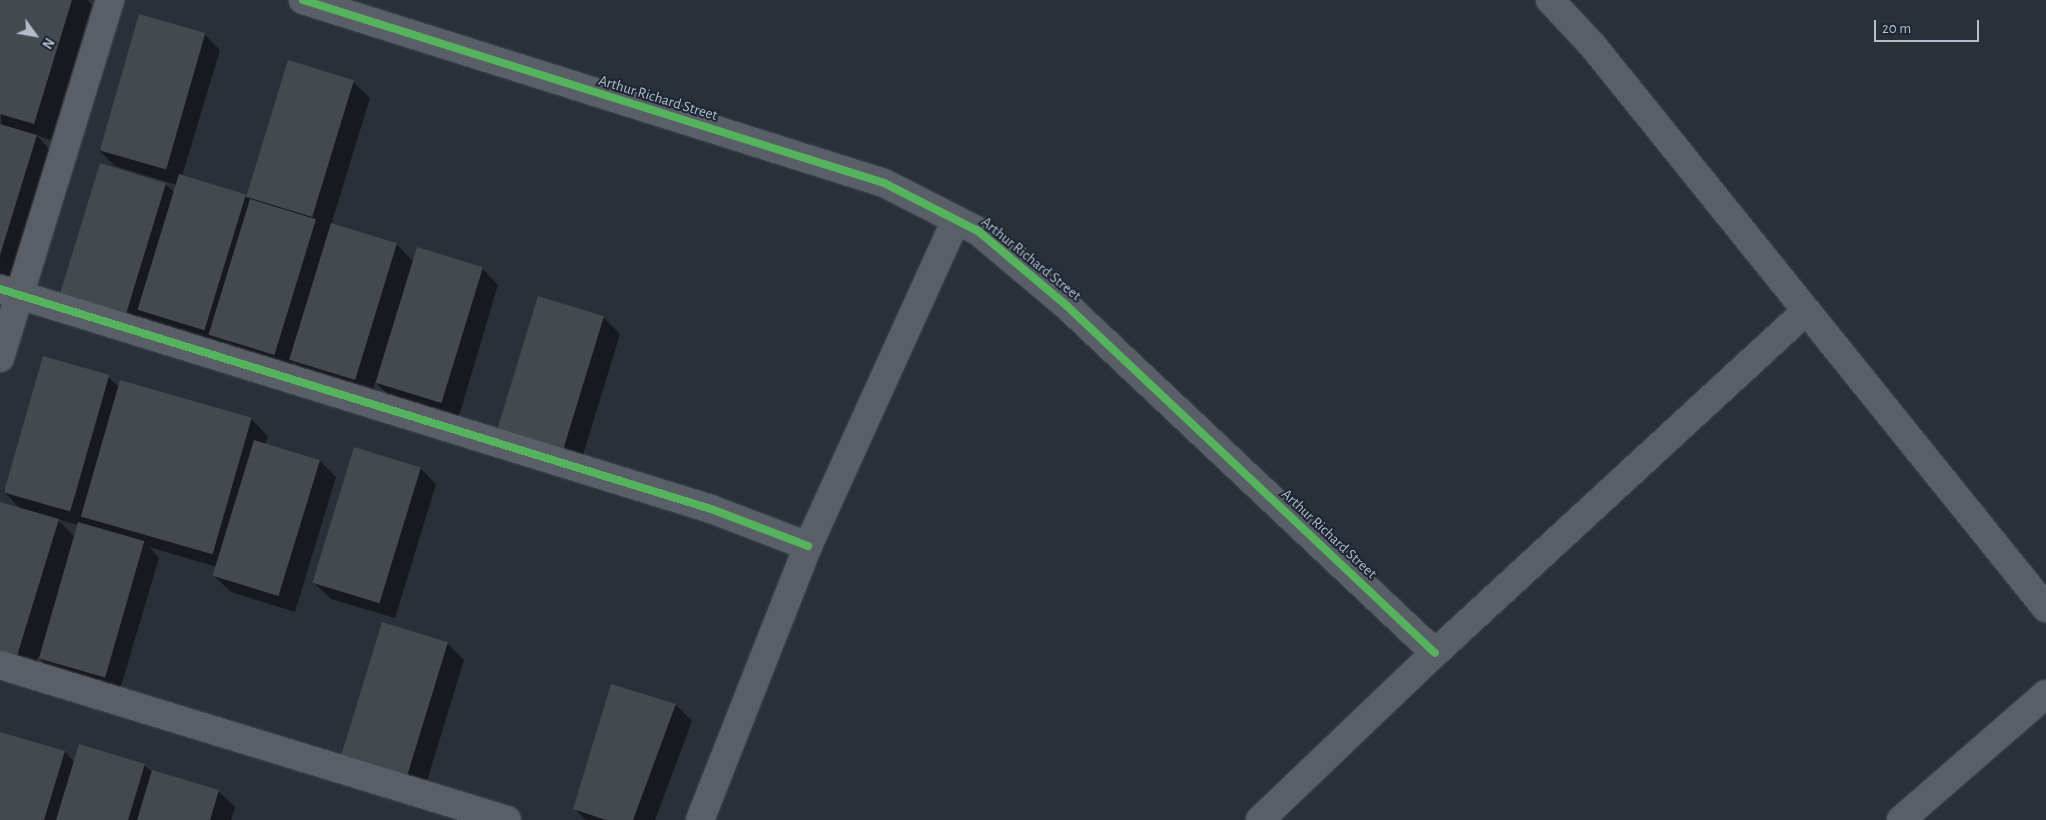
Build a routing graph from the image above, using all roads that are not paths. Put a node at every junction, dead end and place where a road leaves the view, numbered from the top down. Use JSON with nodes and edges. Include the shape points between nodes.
{"nodes":[{"id":1,"x":110,"y":0,"type":"edge"},
{"id":2,"x":303,"y":0,"type":"edge"},
{"id":3,"x":1550,"y":0,"type":"edge"},
{"id":4,"x":956,"y":220,"type":"junction"},
{"id":5,"x":9,"y":292,"type":"edge"},
{"id":6,"x":1806,"y":312,"type":"junction"},
{"id":7,"x":0,"y":358,"type":"edge"},
{"id":8,"x":808,"y":546,"type":"junction"},
{"id":9,"x":2046,"y":608,"type":"edge"},
{"id":10,"x":1435,"y":653,"type":"junction"},
{"id":11,"x":0,"y":665,"type":"edge"},
{"id":12,"x":2046,"y":694,"type":"edge"},
{"id":13,"x":506,"y":820,"type":"edge"},
{"id":14,"x":700,"y":820,"type":"edge"},
{"id":15,"x":1260,"y":820,"type":"edge"},
{"id":16,"x":1901,"y":820,"type":"edge"}],
"edges":[{"from":1,"to":5,"type":"street"},
{"from":2,"to":4,"type":"street","name":"Arthur Richard Street","via":[[884,183]]},
{"from":3,"to":6,"type":"street","via":[[1593,46]]},
{"from":4,"to":8,"type":"street"},
{"from":4,"to":10,"type":"street","name":"Arthur Richard Street","via":[[978,231],[1066,305]]},
{"from":5,"to":7,"type":"street"},
{"from":5,"to":8,"type":"street","via":[[711,509]]},
{"from":6,"to":9,"type":"street"},
{"from":6,"to":10,"type":"street"},
{"from":8,"to":14,"type":"street"},
{"from":10,"to":15,"type":"street"},
{"from":11,"to":13,"type":"street"},
{"from":12,"to":16,"type":"street"}]}
